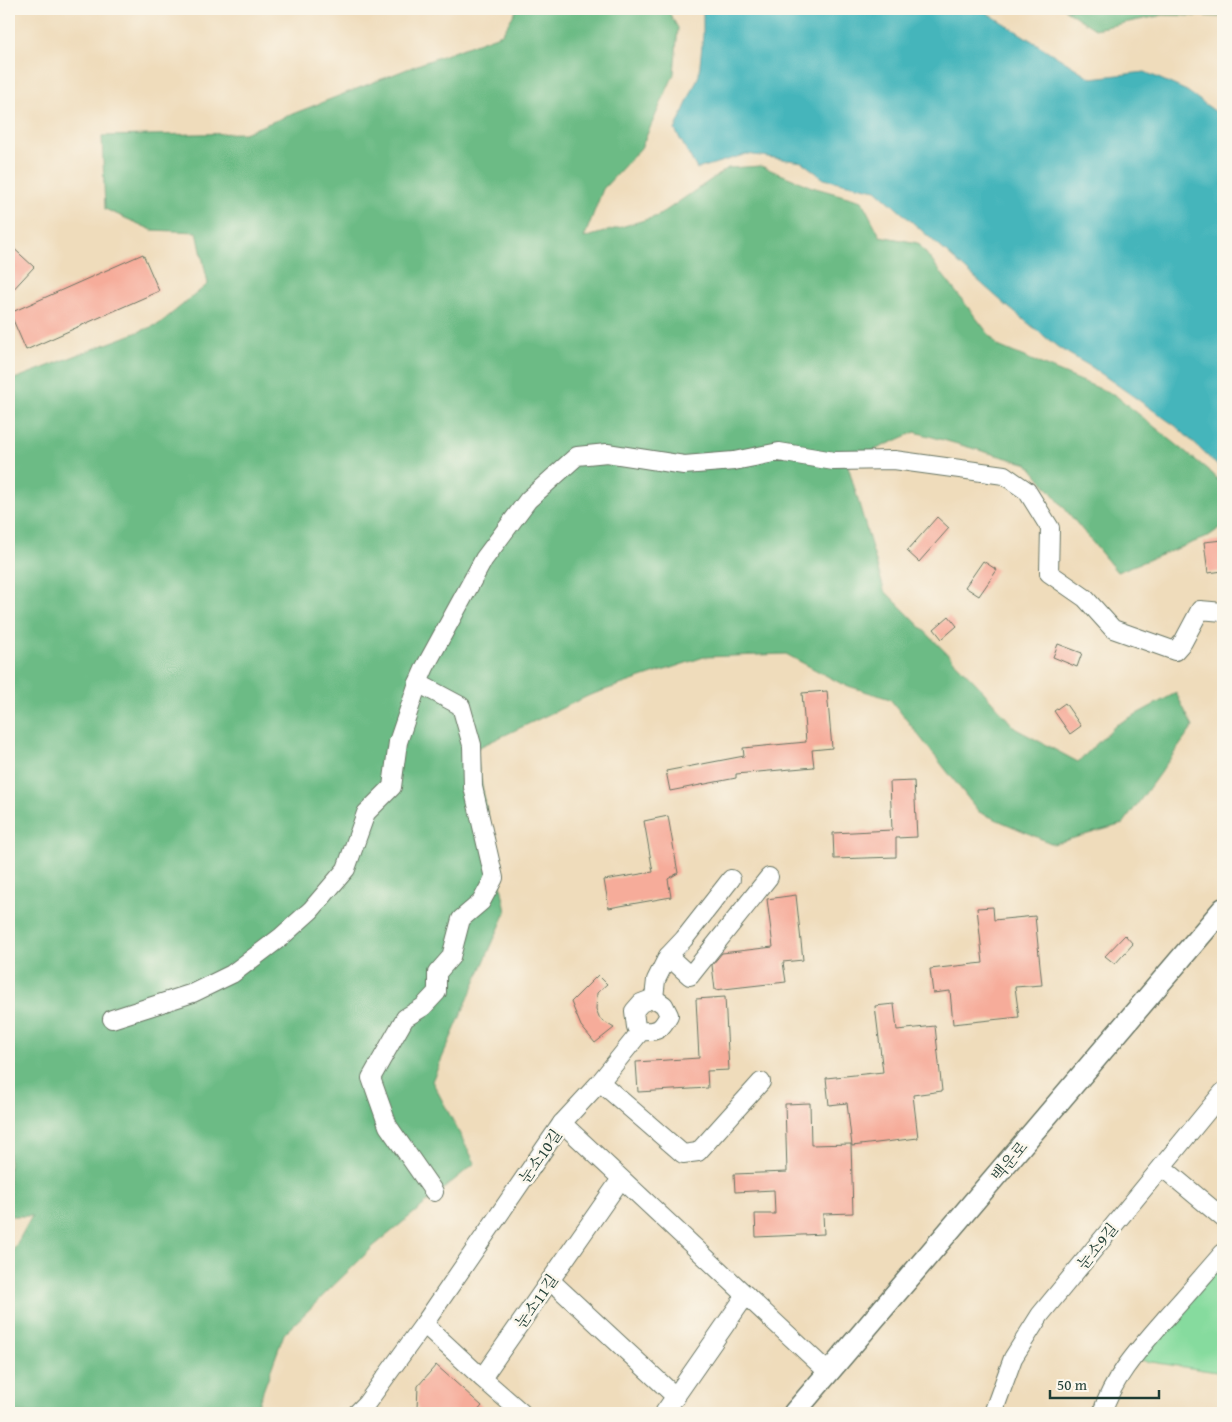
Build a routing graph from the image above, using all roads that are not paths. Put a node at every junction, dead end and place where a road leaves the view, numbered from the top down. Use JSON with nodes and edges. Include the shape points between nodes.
{"nodes":[{"id":1,"x":1223,"y":612,"type":"edge"},
{"id":2,"x":418,"y":683,"type":"junction"},
{"id":3,"x":769,"y":877,"type":"dead end"},
{"id":4,"x":731,"y":879,"type":"dead end"},
{"id":5,"x":1223,"y":909,"type":"edge"},
{"id":6,"x":668,"y":956,"type":"junction"},
{"id":7,"x":654,"y":998,"type":"junction"},
{"id":8,"x":112,"y":1018,"type":"dead end"},
{"id":9,"x":641,"y":1031,"type":"junction"},
{"id":10,"x":600,"y":1082,"type":"junction"},
{"id":11,"x":762,"y":1082,"type":"dead end"},
{"id":12,"x":1223,"y":1092,"type":"edge"},
{"id":13,"x":562,"y":1123,"type":"junction"},
{"id":14,"x":1162,"y":1167,"type":"junction"},
{"id":15,"x":621,"y":1179,"type":"junction"},
{"id":16,"x":434,"y":1192,"type":"dead end"},
{"id":17,"x":1223,"y":1218,"type":"edge"},
{"id":18,"x":1223,"y":1253,"type":"edge"},
{"id":19,"x":550,"y":1280,"type":"junction"},
{"id":20,"x":746,"y":1295,"type":"junction"},
{"id":21,"x":424,"y":1324,"type":"junction"},
{"id":22,"x":829,"y":1373,"type":"junction"},
{"id":23,"x":482,"y":1378,"type":"junction"},
{"id":24,"x":676,"y":1397,"type":"junction"},
{"id":25,"x":367,"y":1410,"type":"edge"},
{"id":26,"x":522,"y":1413,"type":"edge"},
{"id":27,"x":664,"y":1413,"type":"edge"},
{"id":28,"x":794,"y":1413,"type":"edge"},
{"id":29,"x":993,"y":1413,"type":"edge"},
{"id":30,"x":1102,"y":1413,"type":"edge"}],
"edges":[{"from":1,"to":2,"type":"street","via":[[1200,610],[1175,651],[1113,629],[1085,598],[1048,572],[1050,528],[1027,490],[1004,475],[894,460],[834,461],[778,452],[684,466],[607,453],[577,456],[528,500],[484,559]]},
{"from":2,"to":8,"type":"street","via":[[398,742],[392,787],[366,813],[346,869],[311,910],[232,974],[193,993]]},
{"from":2,"to":16,"type":"street","via":[[460,706],[472,745],[473,787],[494,878],[481,902],[461,919],[451,957],[437,973],[438,992],[423,1008],[405,1018],[371,1078],[388,1126]]},
{"from":3,"to":6,"type":"street","via":[[690,976]]},
{"from":4,"to":6,"type":"street"},
{"from":5,"to":22,"type":"main road","name":"백운로"},
{"from":6,"to":7,"type":"street","via":[[656,980]]},
{"from":7,"to":9,"type":"street","via":[[641,1003],[634,1011],[636,1027]]},
{"from":7,"to":9,"type":"street","via":[[664,1005],[669,1015],[663,1026],[652,1032]]},
{"from":9,"to":10,"type":"street"},
{"from":10,"to":11,"type":"street","via":[[682,1154],[698,1152]]},
{"from":10,"to":13,"type":"street"},
{"from":12,"to":14,"type":"street","name":"눈소9길"},
{"from":13,"to":15,"type":"street","name":"눈소10길"},
{"from":13,"to":21,"type":"street","name":"눈소10길"},
{"from":14,"to":17,"type":"street"},
{"from":14,"to":29,"type":"street","name":"눈소9길","via":[[1040,1315],[1013,1358]]},
{"from":15,"to":19,"type":"street","name":"눈소11길"},
{"from":15,"to":20,"type":"street","name":"눈소10길"},
{"from":18,"to":30,"type":"street","via":[[1141,1347],[1106,1398]]},
{"from":19,"to":23,"type":"street","name":"눈소11길"},
{"from":19,"to":24,"type":"street"},
{"from":20,"to":22,"type":"street","name":"눈소10길"},
{"from":20,"to":24,"type":"street"},
{"from":21,"to":23,"type":"street"},
{"from":21,"to":25,"type":"street","name":"눈소10길"},
{"from":22,"to":28,"type":"main road","name":"백운로"},
{"from":23,"to":26,"type":"street"},
{"from":24,"to":27,"type":"street"}]}
